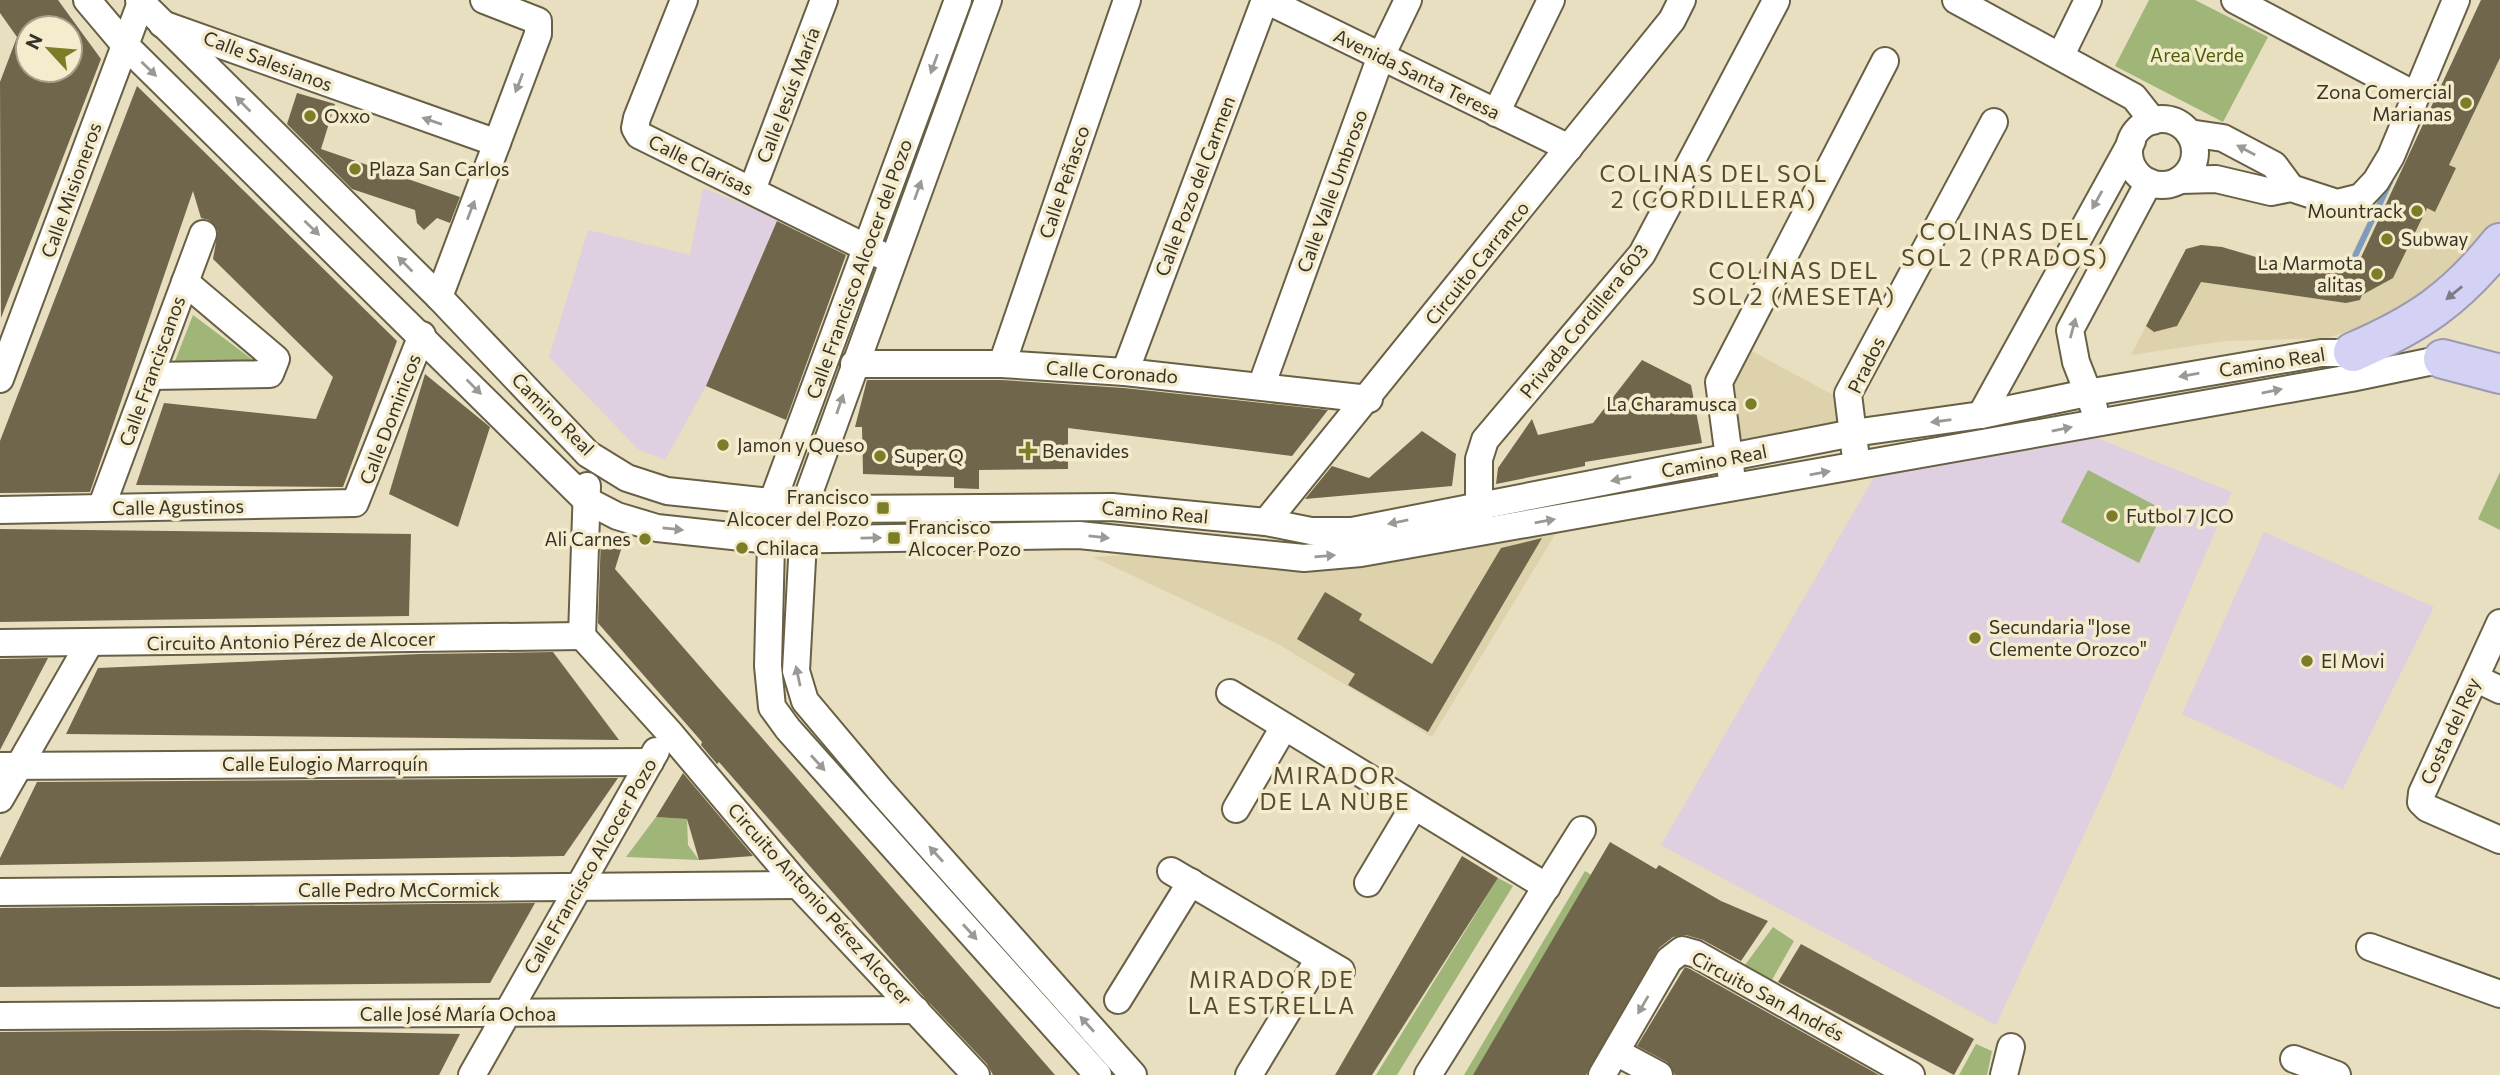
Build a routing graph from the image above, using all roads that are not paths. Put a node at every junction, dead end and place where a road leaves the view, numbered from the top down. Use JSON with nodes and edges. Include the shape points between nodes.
{"nodes":[{"id":1,"x":87,"y":0,"type":"edge"},
{"id":2,"x":484,"y":0,"type":"edge"},
{"id":3,"x":684,"y":0,"type":"edge"},
{"id":4,"x":824,"y":0,"type":"edge"},
{"id":5,"x":958,"y":0,"type":"edge"},
{"id":6,"x":988,"y":0,"type":"edge"},
{"id":7,"x":1127,"y":0,"type":"edge"},
{"id":8,"x":1266,"y":0,"type":"edge"},
{"id":9,"x":1408,"y":0,"type":"edge"},
{"id":10,"x":1551,"y":0,"type":"edge"},
{"id":11,"x":1682,"y":0,"type":"edge"},
{"id":12,"x":1956,"y":0,"type":"edge"},
{"id":13,"x":2088,"y":0,"type":"edge"},
{"id":14,"x":2235,"y":0,"type":"edge"},
{"id":15,"x":2456,"y":0,"type":"edge"},
{"id":16,"x":140,"y":1,"type":"edge"},
{"id":17,"x":1776,"y":1,"type":"edge"},
{"id":18,"x":158,"y":22,"type":"junction"},
{"id":19,"x":125,"y":45,"type":"junction"},
{"id":20,"x":2061,"y":55,"type":"junction"},
{"id":21,"x":1381,"y":56,"type":"junction"},
{"id":22,"x":1885,"y":61,"type":"dead end"},
{"id":23,"x":2415,"y":95,"type":"junction"},
{"id":24,"x":1496,"y":113,"type":"junction"},
{"id":25,"x":2153,"y":121,"type":"junction"},
{"id":26,"x":1994,"y":122,"type":"dead end"},
{"id":27,"x":2189,"y":133,"type":"junction"},
{"id":28,"x":2132,"y":141,"type":"junction"},
{"id":29,"x":497,"y":143,"type":"junction"},
{"id":30,"x":1569,"y":148,"type":"junction"},
{"id":31,"x":2180,"y":180,"type":"junction"},
{"id":32,"x":2149,"y":182,"type":"junction"},
{"id":33,"x":2291,"y":188,"type":"junction"},
{"id":34,"x":752,"y":190,"type":"junction"},
{"id":35,"x":203,"y":234,"type":"dead end"},
{"id":36,"x":2500,"y":243,"type":"edge"},
{"id":37,"x":867,"y":249,"type":"junction"},
{"id":38,"x":892,"y":261,"type":"junction"},
{"id":39,"x":185,"y":282,"type":"junction"},
{"id":40,"x":439,"y":297,"type":"junction"},
{"id":41,"x":422,"y":335,"type":"junction"},
{"id":42,"x":2500,"y":346,"type":"edge"},
{"id":43,"x":2305,"y":356,"type":"junction"},
{"id":44,"x":2443,"y":359,"type":"junction"},
{"id":45,"x":854,"y":364,"type":"junction"},
{"id":46,"x":1002,"y":364,"type":"junction"},
{"id":47,"x":2352,"y":365,"type":"junction"},
{"id":48,"x":1125,"y":372,"type":"junction"},
{"id":49,"x":2500,"y":373,"type":"edge"},
{"id":50,"x":151,"y":376,"type":"junction"},
{"id":51,"x":0,"y":379,"type":"edge"},
{"id":52,"x":2311,"y":383,"type":"junction"},
{"id":53,"x":1262,"y":384,"type":"junction"},
{"id":54,"x":2087,"y":393,"type":"junction"},
{"id":55,"x":1369,"y":398,"type":"junction"},
{"id":56,"x":1981,"y":415,"type":"junction"},
{"id":57,"x":2100,"y":422,"type":"junction"},
{"id":58,"x":1853,"y":433,"type":"junction"},
{"id":59,"x":588,"y":454,"type":"junction"},
{"id":60,"x":1730,"y":458,"type":"junction"},
{"id":61,"x":1857,"y":467,"type":"junction"},
{"id":62,"x":1731,"y":489,"type":"junction"},
{"id":63,"x":586,"y":500,"type":"junction"},
{"id":64,"x":355,"y":503,"type":"joint"},
{"id":65,"x":772,"y":503,"type":"junction"},
{"id":66,"x":805,"y":504,"type":"junction"},
{"id":67,"x":1481,"y":506,"type":"junction"},
{"id":68,"x":101,"y":508,"type":"junction"},
{"id":69,"x":0,"y":509,"type":"edge"},
{"id":70,"x":1266,"y":522,"type":"junction"},
{"id":71,"x":1478,"y":533,"type":"junction"},
{"id":72,"x":768,"y":540,"type":"junction"},
{"id":73,"x":803,"y":540,"type":"junction"},
{"id":74,"x":2500,"y":623,"type":"edge"},
{"id":75,"x":582,"y":636,"type":"junction"},
{"id":76,"x":0,"y":643,"type":"edge"},
{"id":77,"x":89,"y":643,"type":"junction"},
{"id":78,"x":2475,"y":678,"type":"junction"},
{"id":79,"x":2500,"y":690,"type":"edge"},
{"id":80,"x":1230,"y":693,"type":"dead end"},
{"id":81,"x":1284,"y":727,"type":"junction"},
{"id":82,"x":668,"y":731,"type":"junction"},
{"id":83,"x":650,"y":762,"type":"junction"},
{"id":84,"x":10,"y":766,"type":"edge"},
{"id":85,"x":0,"y":799,"type":"edge"},
{"id":86,"x":1414,"y":806,"type":"junction"},
{"id":87,"x":1236,"y":809,"type":"dead end"},
{"id":88,"x":1582,"y":830,"type":"dead end"},
{"id":89,"x":2500,"y":840,"type":"edge"},
{"id":90,"x":1368,"y":883,"type":"dead end"},
{"id":91,"x":798,"y":885,"type":"junction"},
{"id":92,"x":1547,"y":887,"type":"junction"},
{"id":93,"x":578,"y":888,"type":"junction"},
{"id":94,"x":0,"y":892,"type":"edge"},
{"id":95,"x":2370,"y":947,"type":"dead end"},
{"id":96,"x":2500,"y":994,"type":"edge"},
{"id":97,"x":1118,"y":1000,"type":"dead end"},
{"id":98,"x":916,"y":1010,"type":"junction"},
{"id":99,"x":506,"y":1014,"type":"junction"},
{"id":100,"x":0,"y":1016,"type":"edge"},
{"id":101,"x":2011,"y":1047,"type":"dead end"},
{"id":102,"x":1616,"y":1052,"type":"junction"},
{"id":103,"x":2294,"y":1059,"type":"dead end"},
{"id":104,"x":472,"y":1075,"type":"edge"},
{"id":105,"x":976,"y":1075,"type":"edge"},
{"id":106,"x":1098,"y":1075,"type":"edge"},
{"id":107,"x":1133,"y":1075,"type":"edge"},
{"id":108,"x":1249,"y":1075,"type":"edge"},
{"id":109,"x":1428,"y":1075,"type":"edge"},
{"id":110,"x":1602,"y":1075,"type":"edge"},
{"id":111,"x":1659,"y":1075,"type":"edge"},
{"id":112,"x":1911,"y":1075,"type":"edge"},
{"id":113,"x":2004,"y":1075,"type":"edge"},
{"id":114,"x":2337,"y":1075,"type":"edge"}],
"edges":[{"from":1,"to":19,"type":"street","name":"Camino Real"},
{"from":2,"to":29,"type":"street","one_way":true,"via":[[538,21],[538,34]]},
{"from":3,"to":34,"type":"street","name":"Calle Clarisas","via":[[635,128],[639,135]]},
{"from":4,"to":34,"type":"street","name":"Calle Jesús María"},
{"from":5,"to":37,"type":"street","name":"Calle Francisco Alcocer del Pozo","one_way":true},
{"from":38,"to":6,"type":"street","name":"Calle Francisco Alcocer del Pozo","one_way":true},
{"from":7,"to":46,"type":"street","name":"Calle Peñasco"},
{"from":8,"to":21,"type":"street","name":"Avenida Santa Teresa"},
{"from":8,"to":48,"type":"street","name":"Calle Pozo del Carmen"},
{"from":9,"to":21,"type":"street","name":"Calle Valle Umbroso"},
{"from":10,"to":24,"type":"street"},
{"from":11,"to":30,"type":"street","name":"Circuito Carranco","via":[[1672,20]]},
{"from":12,"to":20,"type":"street"},
{"from":13,"to":20,"type":"street"},
{"from":14,"to":23,"type":"street"},
{"from":15,"to":23,"type":"street"},
{"from":16,"to":18,"type":"street","name":"Camino Real"},
{"from":16,"to":19,"type":"street","name":"Calle Misioneros"},
{"from":17,"to":67,"type":"street","name":"Privada Cordillera 603","via":[[1642,254],[1485,440],[1479,459]]},
{"from":29,"to":18,"type":"street","name":"Calle Salesianos","one_way":true},
{"from":40,"to":18,"type":"street","name":"Camino Real","one_way":true},
{"from":19,"to":41,"type":"street","name":"Camino Real","one_way":true},
{"from":19,"to":51,"type":"street","name":"Calle Misioneros"},
{"from":20,"to":25,"type":"street","via":[[2134,97]]},
{"from":21,"to":24,"type":"street","name":"Avenida Santa Teresa"},
{"from":21,"to":53,"type":"street","name":"Calle Valle Umbroso"},
{"from":22,"to":60,"type":"street","via":[[1719,382]]},
{"from":23,"to":33,"type":"street","via":[[2391,156],[2361,197],[2337,202]]},
{"from":24,"to":30,"type":"street","name":"Avenida Santa Teresa"},
{"from":25,"to":27,"type":"street","via":[[2173,121]]},
{"from":25,"to":28,"type":"street","via":[[2136,132]]},
{"from":26,"to":58,"type":"street","name":"Prados","via":[[1848,394]]},
{"from":27,"to":31,"type":"street","via":[[2194,158]]},
{"from":33,"to":27,"type":"street","one_way":true,"via":[[2274,165],[2223,138]]},
{"from":28,"to":32,"type":"street","via":[[2131,160]]},
{"from":28,"to":56,"type":"street","one_way":true},
{"from":40,"to":29,"type":"street","one_way":true},
{"from":30,"to":55,"type":"street","name":"Circuito Carranco"},
{"from":31,"to":32,"type":"street","via":[[2165,185]]},
{"from":31,"to":33,"type":"street","via":[[2216,178],[2271,192]]},
{"from":54,"to":32,"type":"street","one_way":true,"via":[[2070,330]]},
{"from":34,"to":37,"type":"street","name":"Calle Clarisas"},
{"from":35,"to":39,"type":"street","name":"Calle Franciscanos"},
{"from":36,"to":47,"type":"highway","one_way":true,"via":[[2471,279]]},
{"from":37,"to":38,"type":"street","name":"Calle Clarisas"},
{"from":37,"to":65,"type":"street","name":"Calle Francisco Alcocer del Pozo"},
{"from":38,"to":45,"type":"street","name":"Calle Francisco Alcocer del Pozo"},
{"from":39,"to":50,"type":"street","name":"Calle Franciscanos"},
{"from":39,"to":50,"type":"street","via":[[276,359],[275,368],[270,374],[252,376]]},
{"from":40,"to":59,"type":"street","name":"Camino Real"},
{"from":41,"to":63,"type":"street","name":"Camino Real","one_way":true},
{"from":41,"to":64,"type":"street","name":"Calle Dominicos"},
{"from":42,"to":44,"type":"highway"},
{"from":43,"to":47,"type":"street","name":"Camino Real"},
{"from":43,"to":52,"type":"street"},
{"from":43,"to":54,"type":"street","name":"Camino Real","one_way":true},
{"from":44,"to":47,"type":"street"},
{"from":44,"to":49,"type":"highway"},
{"from":45,"to":46,"type":"street","name":"Calle Coronado"},
{"from":66,"to":45,"type":"street","name":"Calle Francisco Alcocer del Pozo","one_way":true},
{"from":46,"to":48,"type":"street","name":"Calle Coronado"},
{"from":47,"to":52,"type":"street","name":"Camino Real"},
{"from":48,"to":53,"type":"street","name":"Calle Coronado"},
{"from":50,"to":68,"type":"street","name":"Calle Franciscanos"},
{"from":57,"to":52,"type":"street","name":"Camino Real","one_way":true},
{"from":53,"to":55,"type":"street","name":"Calle Coronado"},
{"from":54,"to":56,"type":"street","name":"Camino Real"},
{"from":54,"to":57,"type":"street"},
{"from":55,"to":70,"type":"street","name":"Circuito Carranco"},
{"from":56,"to":58,"type":"street","name":"Camino Real","one_way":true},
{"from":61,"to":57,"type":"street","name":"Camino Real","one_way":true},
{"from":58,"to":60,"type":"street","name":"Camino Real"},
{"from":58,"to":61,"type":"street","name":"Prados"},
{"from":59,"to":63,"type":"street"},
{"from":59,"to":65,"type":"street","name":"Camino Real","via":[[626,478],[667,491]]},
{"from":60,"to":62,"type":"street"},
{"from":60,"to":67,"type":"street","name":"Camino Real","one_way":true},
{"from":62,"to":61,"type":"street","name":"Camino Real","one_way":true},
{"from":71,"to":62,"type":"street","name":"Camino Real","one_way":true},
{"from":63,"to":72,"type":"street","name":"Camino Real","one_way":true,"via":[[617,516],[657,528]]},
{"from":63,"to":75,"type":"street"},
{"from":64,"to":68,"type":"street","name":"Calle Agustinos"},
{"from":65,"to":66,"type":"street","name":"Camino Real"},
{"from":65,"to":72,"type":"street","name":"Calle Francisco Alcocer del Pozo"},
{"from":66,"to":70,"type":"street","name":"Camino Real","via":[[837,509],[1112,508]]},
{"from":66,"to":73,"type":"street","name":"Calle Francisco Alcocer del Pozo"},
{"from":67,"to":70,"type":"street","name":"Camino Real","one_way":true,"via":[[1352,531],[1311,531]]},
{"from":67,"to":71,"type":"street","name":"Privada Cordillera 603"},
{"from":68,"to":69,"type":"street","name":"Calle Agustinos"},
{"from":73,"to":71,"type":"street","name":"Camino Real","one_way":true,"via":[[1079,535],[1304,558]]},
{"from":72,"to":73,"type":"street","name":"Camino Real"},
{"from":72,"to":106,"type":"street","one_way":true,"via":[[772,707]]},
{"from":107,"to":73,"type":"street","one_way":true,"via":[[805,701],[796,671]]},
{"from":74,"to":78,"type":"street","name":"Costa del Rey"},
{"from":75,"to":77,"type":"street","name":"Circuito Antonio Pérez de Alcocer"},
{"from":75,"to":82,"type":"street"},
{"from":76,"to":77,"type":"street","name":"Circuito Antonio Pérez de Alcocer"},
{"from":77,"to":84,"type":"street"},
{"from":78,"to":79,"type":"street"},
{"from":78,"to":89,"type":"street","name":"Costa del Rey","via":[[2421,802]]},
{"from":80,"to":81,"type":"street"},
{"from":81,"to":86,"type":"street"},
{"from":81,"to":87,"type":"street"},
{"from":82,"to":83,"type":"street","name":"Calle Francisco Alcocer Pozo"},
{"from":82,"to":91,"type":"street","name":"Circuito Antonio Pérez Alcocer"},
{"from":83,"to":84,"type":"street","name":"Calle Eulogio Marroquín"},
{"from":83,"to":93,"type":"street","name":"Calle Francisco Alcocer Pozo"},
{"from":84,"to":85,"type":"street"},
{"from":86,"to":90,"type":"street"},
{"from":86,"to":92,"type":"street"},
{"from":88,"to":92,"type":"street"},
{"from":91,"to":93,"type":"street","name":"Calle Pedro McCormick"},
{"from":91,"to":98,"type":"street","name":"Circuito Antonio Pérez Alcocer"},
{"from":92,"to":109,"type":"street"},
{"from":93,"to":94,"type":"street","name":"Calle Pedro McCormick"},
{"from":93,"to":99,"type":"street","name":"Calle Francisco Alcocer Pozo"},
{"from":95,"to":96,"type":"street"},
{"from":97,"to":108,"type":"street","via":[[1181,876],[1330,965]]},
{"from":98,"to":99,"type":"street","name":"Calle José María Ochoa"},
{"from":98,"to":105,"type":"street","name":"Circuito Antonio Pérez Alcocer"},
{"from":99,"to":100,"type":"street","name":"Calle José María Ochoa"},
{"from":99,"to":104,"type":"street","name":"Calle Francisco Alcocer Pozo"},
{"from":101,"to":113,"type":"street"},
{"from":102,"to":110,"type":"street","name":"Circuito San Andrés"},
{"from":102,"to":111,"type":"street"},
{"from":112,"to":102,"type":"street","name":"Circuito San Andrés","one_way":true,"via":[[1682,950],[1669,960]]},
{"from":103,"to":114,"type":"street"}]}
